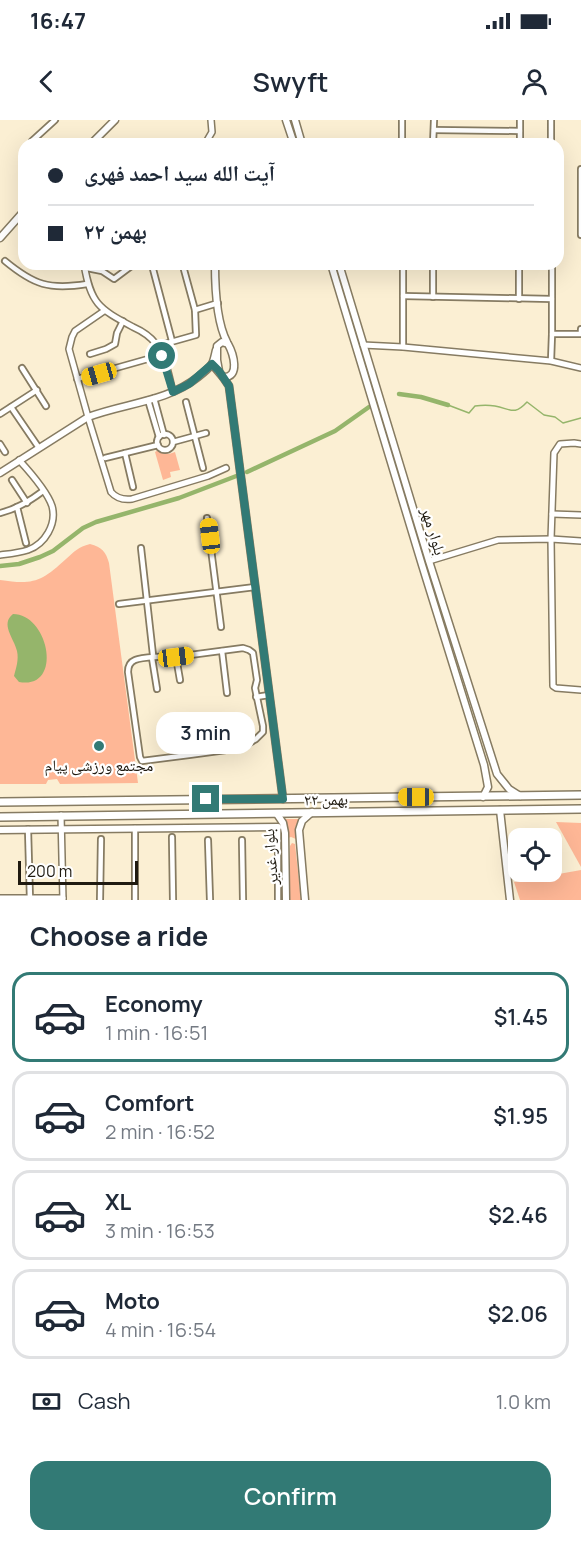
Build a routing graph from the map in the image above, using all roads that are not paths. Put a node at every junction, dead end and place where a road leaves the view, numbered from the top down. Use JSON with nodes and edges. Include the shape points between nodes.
{"nodes":[{"id":1,"x":55,"y":120,"type":"edge"},
{"id":2,"x":115,"y":120,"type":"edge"},
{"id":3,"x":211,"y":120,"type":"edge"},
{"id":4,"x":286,"y":120,"type":"edge"},
{"id":5,"x":295,"y":120,"type":"edge"},
{"id":6,"x":402,"y":120,"type":"edge"},
{"id":7,"x":434,"y":120,"type":"edge"},
{"id":8,"x":520,"y":120,"type":"edge"},
{"id":9,"x":551,"y":120,"type":"edge"},
{"id":10,"x":434,"y":130,"type":"junction"},
{"id":11,"x":520,"y":131,"type":"junction"},
{"id":12,"x":35,"y":138,"type":"edge"},
{"id":13,"x":97,"y":138,"type":"edge"},
{"id":14,"x":208,"y":138,"type":"edge"},
{"id":15,"x":292,"y":138,"type":"edge"},
{"id":16,"x":300,"y":138,"type":"edge"},
{"id":17,"x":402,"y":138,"type":"edge"},
{"id":18,"x":433,"y":138,"type":"edge"},
{"id":19,"x":520,"y":138,"type":"edge"},
{"id":20,"x":551,"y":138,"type":"edge"},
{"id":21,"x":581,"y":169,"type":"edge"},
{"id":22,"x":18,"y":217,"type":"edge"},
{"id":23,"x":581,"y":235,"type":"edge"},
{"id":24,"x":0,"y":238,"type":"edge"},
{"id":25,"x":6,"y":261,"type":"dead end"},
{"id":26,"x":85,"y":270,"type":"edge"},
{"id":27,"x":99,"y":270,"type":"edge"},
{"id":28,"x":126,"y":270,"type":"edge"},
{"id":29,"x":153,"y":270,"type":"edge"},
{"id":30,"x":184,"y":270,"type":"edge"},
{"id":31,"x":214,"y":270,"type":"edge"},
{"id":32,"x":333,"y":270,"type":"edge"},
{"id":33,"x":341,"y":270,"type":"edge"},
{"id":34,"x":403,"y":270,"type":"edge"},
{"id":35,"x":433,"y":270,"type":"edge"},
{"id":36,"x":519,"y":270,"type":"edge"},
{"id":37,"x":552,"y":270,"type":"edge"},
{"id":38,"x":87,"y":284,"type":"junction"},
{"id":39,"x":403,"y":296,"type":"junction"},
{"id":40,"x":433,"y":297,"type":"junction"},
{"id":41,"x":519,"y":298,"type":"junction"},
{"id":42,"x":552,"y":299,"type":"junction"},
{"id":43,"x":218,"y":303,"type":"junction"},
{"id":44,"x":195,"y":309,"type":"junction"},
{"id":45,"x":104,"y":311,"type":"junction"},
{"id":46,"x":123,"y":321,"type":"junction"},
{"id":47,"x":581,"y":329,"type":"edge"},
{"id":48,"x":552,"y":334,"type":"junction"},
{"id":49,"x":581,"y":334,"type":"edge"},
{"id":50,"x":172,"y":341,"type":"junction"},
{"id":51,"x":221,"y":345,"type":"junction"},
{"id":52,"x":363,"y":345,"type":"junction"},
{"id":53,"x":158,"y":346,"type":"junction"},
{"id":54,"x":403,"y":347,"type":"junction"},
{"id":55,"x":90,"y":354,"type":"dead end"},
{"id":56,"x":162,"y":356,"type":"junction"},
{"id":57,"x":550,"y":361,"type":"junction"},
{"id":58,"x":212,"y":364,"type":"junction"},
{"id":59,"x":22,"y":368,"type":"dead end"},
{"id":60,"x":581,"y":368,"type":"edge"},
{"id":61,"x":219,"y":371,"type":"junction"},
{"id":62,"x":227,"y":377,"type":"junction"},
{"id":63,"x":77,"y":380,"type":"junction"},
{"id":64,"x":37,"y":390,"type":"junction"},
{"id":65,"x":173,"y":392,"type":"junction"},
{"id":66,"x":151,"y":399,"type":"junction"},
{"id":67,"x":186,"y":402,"type":"dead end"},
{"id":68,"x":46,"y":406,"type":"dead end"},
{"id":69,"x":11,"y":407,"type":"junction"},
{"id":70,"x":0,"y":413,"type":"edge"},
{"id":71,"x":381,"y":416,"type":"junction"},
{"id":72,"x":88,"y":417,"type":"junction"},
{"id":73,"x":206,"y":433,"type":"dead end"},
{"id":74,"x":162,"y":436,"type":"junction"},
{"id":75,"x":196,"y":436,"type":"junction"},
{"id":76,"x":173,"y":442,"type":"junction"},
{"id":77,"x":0,"y":444,"type":"edge"},
{"id":78,"x":581,"y":444,"type":"edge"},
{"id":79,"x":158,"y":445,"type":"junction"},
{"id":80,"x":39,"y":448,"type":"junction"},
{"id":81,"x":5,"y":452,"type":"dead end"},
{"id":82,"x":125,"y":453,"type":"junction"},
{"id":83,"x":105,"y":458,"type":"dead end"},
{"id":84,"x":19,"y":460,"type":"junction"},
{"id":85,"x":203,"y":468,"type":"dead end"},
{"id":86,"x":226,"y":468,"type":"dead end"},
{"id":87,"x":0,"y":473,"type":"edge"},
{"id":88,"x":12,"y":480,"type":"dead end"},
{"id":89,"x":133,"y":487,"type":"dead end"},
{"id":90,"x":43,"y":491,"type":"junction"},
{"id":91,"x":27,"y":503,"type":"junction"},
{"id":92,"x":17,"y":507,"type":"junction"},
{"id":93,"x":0,"y":513,"type":"edge"},
{"id":94,"x":552,"y":514,"type":"junction"},
{"id":95,"x":581,"y":514,"type":"edge"},
{"id":96,"x":207,"y":518,"type":"dead end"},
{"id":97,"x":551,"y":539,"type":"junction"},
{"id":98,"x":581,"y":541,"type":"edge"},
{"id":99,"x":26,"y":543,"type":"dead end"},
{"id":100,"x":141,"y":548,"type":"dead end"},
{"id":101,"x":0,"y":555,"type":"edge"},
{"id":102,"x":429,"y":561,"type":"junction"},
{"id":103,"x":255,"y":587,"type":"junction"},
{"id":104,"x":217,"y":592,"type":"junction"},
{"id":105,"x":147,"y":601,"type":"junction"},
{"id":106,"x":119,"y":604,"type":"dead end"},
{"id":107,"x":221,"y":627,"type":"dead end"},
{"id":108,"x":222,"y":651,"type":"junction"},
{"id":109,"x":152,"y":656,"type":"junction"},
{"id":110,"x":176,"y":657,"type":"junction"},
{"id":111,"x":180,"y":680,"type":"dead end"},
{"id":112,"x":157,"y":689,"type":"dead end"},
{"id":113,"x":219,"y":689,"type":"dead end"},
{"id":114,"x":581,"y":690,"type":"edge"},
{"id":115,"x":269,"y":695,"type":"junction"},
{"id":116,"x":256,"y":697,"type":"junction"},
{"id":117,"x":231,"y":717,"type":"dead end"},
{"id":118,"x":186,"y":726,"type":"dead end"},
{"id":119,"x":235,"y":750,"type":"junction"},
{"id":120,"x":189,"y":755,"type":"junction"},
{"id":121,"x":497,"y":774,"type":"junction"},
{"id":122,"x":488,"y":780,"type":"junction"},
{"id":123,"x":581,"y":795,"type":"edge"},
{"id":124,"x":520,"y":796,"type":"junction"},
{"id":125,"x":483,"y":797,"type":"junction"},
{"id":126,"x":283,"y":799,"type":"junction"},
{"id":127,"x":0,"y":800,"type":"edge"},
{"id":128,"x":163,"y":801,"type":"junction"},
{"id":129,"x":581,"y":809,"type":"edge"},
{"id":130,"x":500,"y":810,"type":"junction"},
{"id":131,"x":312,"y":812,"type":"junction"},
{"id":132,"x":277,"y":813,"type":"junction"},
{"id":133,"x":166,"y":814,"type":"junction"},
{"id":134,"x":62,"y":815,"type":"junction"},
{"id":135,"x":0,"y":817,"type":"edge"},
{"id":136,"x":278,"y":827,"type":"joint"},
{"id":137,"x":135,"y":828,"type":"junction"},
{"id":138,"x":28,"y":829,"type":"junction"},
{"id":139,"x":62,"y":829,"type":"junction"},
{"id":140,"x":0,"y":830,"type":"edge"},
{"id":141,"x":172,"y":837,"type":"dead end"},
{"id":142,"x":101,"y":839,"type":"dead end"},
{"id":143,"x":208,"y":840,"type":"dead end"},
{"id":144,"x":242,"y":840,"type":"dead end"},
{"id":145,"x":285,"y":843,"type":"junction"},
{"id":146,"x":299,"y":843,"type":"junction"},
{"id":147,"x":0,"y":898,"type":"edge"},
{"id":148,"x":30,"y":899,"type":"edge"},
{"id":149,"x":63,"y":899,"type":"edge"},
{"id":150,"x":100,"y":900,"type":"edge"},
{"id":151,"x":135,"y":900,"type":"edge"},
{"id":152,"x":173,"y":900,"type":"edge"},
{"id":153,"x":210,"y":900,"type":"edge"},
{"id":154,"x":243,"y":900,"type":"edge"},
{"id":155,"x":278,"y":900,"type":"edge"},
{"id":156,"x":286,"y":900,"type":"edge"},
{"id":157,"x":305,"y":900,"type":"edge"},
{"id":158,"x":510,"y":900,"type":"edge"}],
"edges":[{"from":1,"to":12,"type":"street"},
{"from":2,"to":13,"type":"main road"},
{"from":3,"to":14,"type":"street"},
{"from":4,"to":15,"type":"main road"},
{"from":5,"to":16,"type":"main road"},
{"from":6,"to":17,"type":"street"},
{"from":7,"to":10,"type":"street"},
{"from":8,"to":11,"type":"street"},
{"from":9,"to":20,"type":"street"},
{"from":10,"to":11,"type":"street"},
{"from":10,"to":18,"type":"street"},
{"from":11,"to":19,"type":"street"},
{"from":21,"to":23,"type":"street"},
{"from":22,"to":24,"type":"main road"},
{"from":25,"to":38,"type":"street","via":[[34,281],[70,287]]},
{"from":26,"to":38,"type":"street"},
{"from":27,"to":28,"type":"street","via":[[114,279]]},
{"from":29,"to":50,"type":"street"},
{"from":30,"to":44,"type":"street"},
{"from":31,"to":43,"type":"main road"},
{"from":32,"to":71,"type":"main road","name":"بلوار مهر"},
{"from":33,"to":52,"type":"main road","name":"بلوار مهر"},
{"from":34,"to":39,"type":"street"},
{"from":35,"to":40,"type":"street"},
{"from":36,"to":41,"type":"street"},
{"from":37,"to":42,"type":"street"},
{"from":38,"to":45,"type":"street"},
{"from":39,"to":40,"type":"street"},
{"from":39,"to":54,"type":"street"},
{"from":40,"to":41,"type":"street"},
{"from":41,"to":42,"type":"street"},
{"from":42,"to":48,"type":"street"},
{"from":43,"to":44,"type":"street"},
{"from":43,"to":51,"type":"main road"},
{"from":44,"to":50,"type":"street","via":[[196,335]]},
{"from":45,"to":46,"type":"street"},
{"from":45,"to":63,"type":"street","via":[[79,327],[72,337],[69,349]]},
{"from":46,"to":53,"type":"street"},
{"from":46,"to":55,"type":"street","via":[[115,344]]},
{"from":47,"to":49,"type":"street"},
{"from":48,"to":49,"type":"street"},
{"from":48,"to":57,"type":"street"},
{"from":50,"to":53,"type":"street"},
{"from":51,"to":58,"type":"main road"},
{"from":51,"to":61,"type":"main road"},
{"from":51,"to":62,"type":"main road","via":[[230,345],[234,358],[234,372]]},
{"from":52,"to":54,"type":"street"},
{"from":52,"to":71,"type":"main road","name":"بلوار مهر"},
{"from":53,"to":56,"type":"street"},
{"from":54,"to":57,"type":"street"},
{"from":56,"to":63,"type":"street"},
{"from":56,"to":65,"type":"street"},
{"from":57,"to":60,"type":"street"},
{"from":58,"to":61,"type":"main road"},
{"from":58,"to":65,"type":"main road"},
{"from":59,"to":64,"type":"street"},
{"from":61,"to":62,"type":"main road"},
{"from":62,"to":103,"type":"main road"},
{"from":63,"to":72,"type":"street"},
{"from":64,"to":68,"type":"street"},
{"from":64,"to":69,"type":"street"},
{"from":65,"to":66,"type":"main road"},
{"from":66,"to":72,"type":"main road"},
{"from":66,"to":74,"type":"street"},
{"from":67,"to":75,"type":"street"},
{"from":69,"to":70,"type":"street"},
{"from":69,"to":80,"type":"street"},
{"from":71,"to":102,"type":"main road","name":"بلوار مهر"},
{"from":71,"to":122,"type":"main road","name":"بلوار مهر"},
{"from":72,"to":80,"type":"main road"},
{"from":72,"to":86,"type":"street","via":[[111,492],[118,498],[132,499]]},
{"from":73,"to":75,"type":"street"},
{"from":74,"to":76,"type":"street","via":[[168,435]]},
{"from":74,"to":79,"type":"street"},
{"from":75,"to":76,"type":"street"},
{"from":75,"to":85,"type":"street"},
{"from":76,"to":79,"type":"street","via":[[169,450]]},
{"from":77,"to":81,"type":"street"},
{"from":78,"to":94,"type":"street","via":[[560,444],[554,453]]},
{"from":79,"to":82,"type":"street"},
{"from":80,"to":84,"type":"main road"},
{"from":82,"to":83,"type":"street"},
{"from":82,"to":89,"type":"street"},
{"from":84,"to":87,"type":"main road"},
{"from":84,"to":90,"type":"street"},
{"from":88,"to":91,"type":"street"},
{"from":90,"to":91,"type":"street"},
{"from":90,"to":101,"type":"street","via":[[52,506],[52,526],[46,538],[28,550]]},
{"from":91,"to":92,"type":"street"},
{"from":92,"to":93,"type":"street"},
{"from":92,"to":99,"type":"street"},
{"from":94,"to":95,"type":"street"},
{"from":94,"to":97,"type":"street"},
{"from":96,"to":104,"type":"street"},
{"from":97,"to":98,"type":"street"},
{"from":97,"to":102,"type":"street","via":[[498,540]]},
{"from":97,"to":114,"type":"street","via":[[553,686]]},
{"from":100,"to":105,"type":"street"},
{"from":102,"to":121,"type":"main road","name":"بلوار مهر"},
{"from":103,"to":104,"type":"street"},
{"from":103,"to":115,"type":"main road"},
{"from":104,"to":105,"type":"street"},
{"from":104,"to":107,"type":"street"},
{"from":105,"to":106,"type":"street"},
{"from":105,"to":109,"type":"street"},
{"from":108,"to":110,"type":"street"},
{"from":108,"to":113,"type":"street","via":[[227,691]]},
{"from":108,"to":116,"type":"street","via":[[243,648],[253,653]]},
{"from":109,"to":110,"type":"street"},
{"from":109,"to":112,"type":"street"},
{"from":109,"to":120,"type":"street","via":[[134,660],[128,668],[140,757],[142,761]]},
{"from":110,"to":111,"type":"street"},
{"from":115,"to":116,"type":"street"},
{"from":115,"to":126,"type":"main road"},
{"from":116,"to":119,"type":"street","via":[[263,732]]},
{"from":117,"to":119,"type":"street"},
{"from":118,"to":120,"type":"street"},
{"from":119,"to":120,"type":"street"},
{"from":121,"to":122,"type":"main road","via":[[496,780]]},
{"from":121,"to":124,"type":"main road","name":"بلوار مهر"},
{"from":122,"to":125,"type":"main road"},
{"from":123,"to":124,"type":"highway","name":"۲۲ بهمن"},
{"from":124,"to":125,"type":"highway","name":"۲۲ بهمن"},
{"from":125,"to":126,"type":"highway","name":"۲۲ بهمن"},
{"from":126,"to":128,"type":"highway","name":"۲۲ بهمن"},
{"from":127,"to":128,"type":"highway","name":"۲۲ بهمن"},
{"from":128,"to":133,"type":"highway","via":[[157,807]]},
{"from":129,"to":130,"type":"highway","name":"۲۲ بهمن"},
{"from":130,"to":131,"type":"highway","name":"۲۲ بهمن"},
{"from":130,"to":158,"type":"main road"},
{"from":131,"to":132,"type":"highway","name":"۲۲ بهمن"},
{"from":131,"to":146,"type":"main road","name":"بلوار غدیر","via":[[302,821]]},
{"from":132,"to":133,"type":"highway","name":"۲۲ بهمن"},
{"from":132,"to":145,"type":"main road","name":"بلوار غدیر","via":[[283,823]]},
{"from":133,"to":134,"type":"highway","name":"۲۲ بهمن"},
{"from":134,"to":135,"type":"highway","name":"۲۲ بهمن"},
{"from":134,"to":139,"type":"street"},
{"from":136,"to":137,"type":"main road"},
{"from":136,"to":155,"type":"street"},
{"from":137,"to":139,"type":"main road"},
{"from":137,"to":151,"type":"street"},
{"from":138,"to":139,"type":"main road"},
{"from":138,"to":140,"type":"main road"},
{"from":138,"to":148,"type":"street"},
{"from":139,"to":149,"type":"street"},
{"from":141,"to":152,"type":"street"},
{"from":142,"to":150,"type":"street"},
{"from":143,"to":153,"type":"street"},
{"from":144,"to":154,"type":"street"},
{"from":145,"to":146,"type":"main road","via":[[292,839]]},
{"from":145,"to":156,"type":"main road","name":"بلوار غدیر"},
{"from":146,"to":157,"type":"main road","name":"بلوار غدیر"},
{"from":147,"to":148,"type":"street"},
{"from":148,"to":149,"type":"street"}]}
